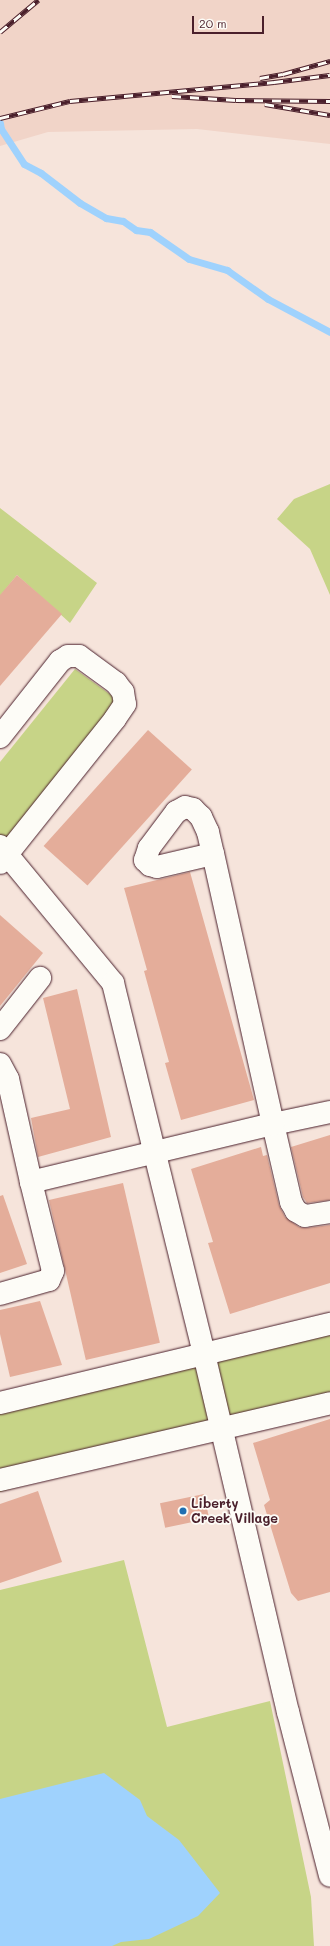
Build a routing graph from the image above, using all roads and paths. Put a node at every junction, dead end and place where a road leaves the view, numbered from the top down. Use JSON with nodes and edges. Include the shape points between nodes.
{"nodes":[{"id":1,"x":0,"y":737,"type":"edge"},
{"id":2,"x":2,"y":854,"type":"edge"},
{"id":3,"x":214,"y":854,"type":"dead end"},
{"id":4,"x":40,"y":978,"type":"dead end"},
{"id":5,"x":0,"y":1029,"type":"edge"},
{"id":6,"x":0,"y":1064,"type":"edge"},
{"id":7,"x":330,"y":1112,"type":"edge"},
{"id":8,"x":273,"y":1124,"type":"junction"},
{"id":9,"x":154,"y":1152,"type":"junction"},
{"id":10,"x":31,"y":1182,"type":"junction"},
{"id":11,"x":330,"y":1212,"type":"edge"},
{"id":12,"x":0,"y":1294,"type":"edge"},
{"id":13,"x":330,"y":1324,"type":"edge"},
{"id":14,"x":204,"y":1354,"type":"junction"},
{"id":15,"x":330,"y":1402,"type":"edge"},
{"id":16,"x":0,"y":1403,"type":"edge"},
{"id":17,"x":222,"y":1429,"type":"junction"},
{"id":18,"x":0,"y":1480,"type":"edge"},
{"id":19,"x":330,"y":1876,"type":"edge"}],
"edges":[{"from":1,"to":2,"type":"street","via":[[60,662],[68,656],[79,656],[116,683],[123,692],[125,704],[116,719]]},
{"from":2,"to":9,"type":"street","via":[[113,984]]},
{"from":3,"to":8,"type":"street"},
{"from":4,"to":5,"type":"street"},
{"from":6,"to":10,"type":"street","via":[[8,1079]]},
{"from":7,"to":8,"type":"street"},
{"from":8,"to":9,"type":"street"},
{"from":8,"to":11,"type":"street","via":[[296,1211],[305,1216]]},
{"from":9,"to":10,"type":"street"},
{"from":9,"to":14,"type":"street"},
{"from":10,"to":12,"type":"street","via":[[53,1272],[49,1280]]},
{"from":13,"to":14,"type":"street"},
{"from":14,"to":16,"type":"street"},
{"from":14,"to":17,"type":"street"},
{"from":15,"to":17,"type":"street"},
{"from":17,"to":18,"type":"street"},
{"from":17,"to":19,"type":"street"}]}
